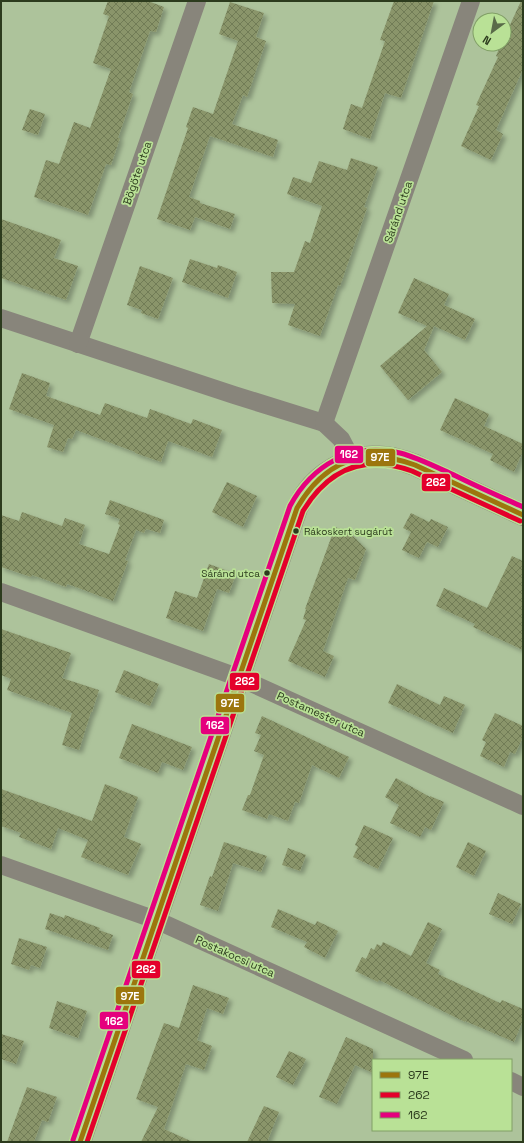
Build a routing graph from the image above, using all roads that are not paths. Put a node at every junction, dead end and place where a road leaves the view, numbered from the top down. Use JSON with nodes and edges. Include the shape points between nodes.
{"nodes":[{"id":1,"x":197,"y":1,"type":"edge"},
{"id":2,"x":471,"y":1,"type":"edge"},
{"id":3,"x":1,"y":318,"type":"edge"},
{"id":4,"x":78,"y":344,"type":"junction"},
{"id":5,"x":324,"y":423,"type":"junction"},
{"id":6,"x":352,"y":460,"type":"junction"},
{"id":7,"x":523,"y":515,"type":"edge"},
{"id":8,"x":1,"y":592,"type":"edge"},
{"id":9,"x":240,"y":678,"type":"junction"},
{"id":10,"x":523,"y":806,"type":"edge"},
{"id":11,"x":1,"y":865,"type":"edge"},
{"id":12,"x":156,"y":920,"type":"junction"},
{"id":13,"x":462,"y":1059,"type":"edge"},
{"id":14,"x":512,"y":1082,"type":"edge"},
{"id":15,"x":523,"y":1087,"type":"edge"},
{"id":16,"x":80,"y":1142,"type":"edge"}],
"edges":[{"from":1,"to":4,"type":"street","name":"Bögöte utca"},
{"from":2,"to":5,"type":"street","name":"Sáránd utca"},
{"from":3,"to":4,"type":"street"},
{"from":4,"to":5,"type":"street"},
{"from":5,"to":6,"type":"street","via":[[341,439]]},
{"from":6,"to":7,"type":"street","via":[[367,457],[400,459]]},
{"from":6,"to":9,"type":"street","via":[[335,467],[319,479],[297,508]]},
{"from":8,"to":9,"type":"street","name":"Postamester utca"},
{"from":9,"to":10,"type":"street","name":"Postamester utca"},
{"from":9,"to":12,"type":"street"},
{"from":11,"to":12,"type":"street","name":"Postakocsi utca"},
{"from":12,"to":13,"type":"street","name":"Postakocsi utca"},
{"from":12,"to":16,"type":"street"},
{"from":14,"to":15,"type":"street"}]}
